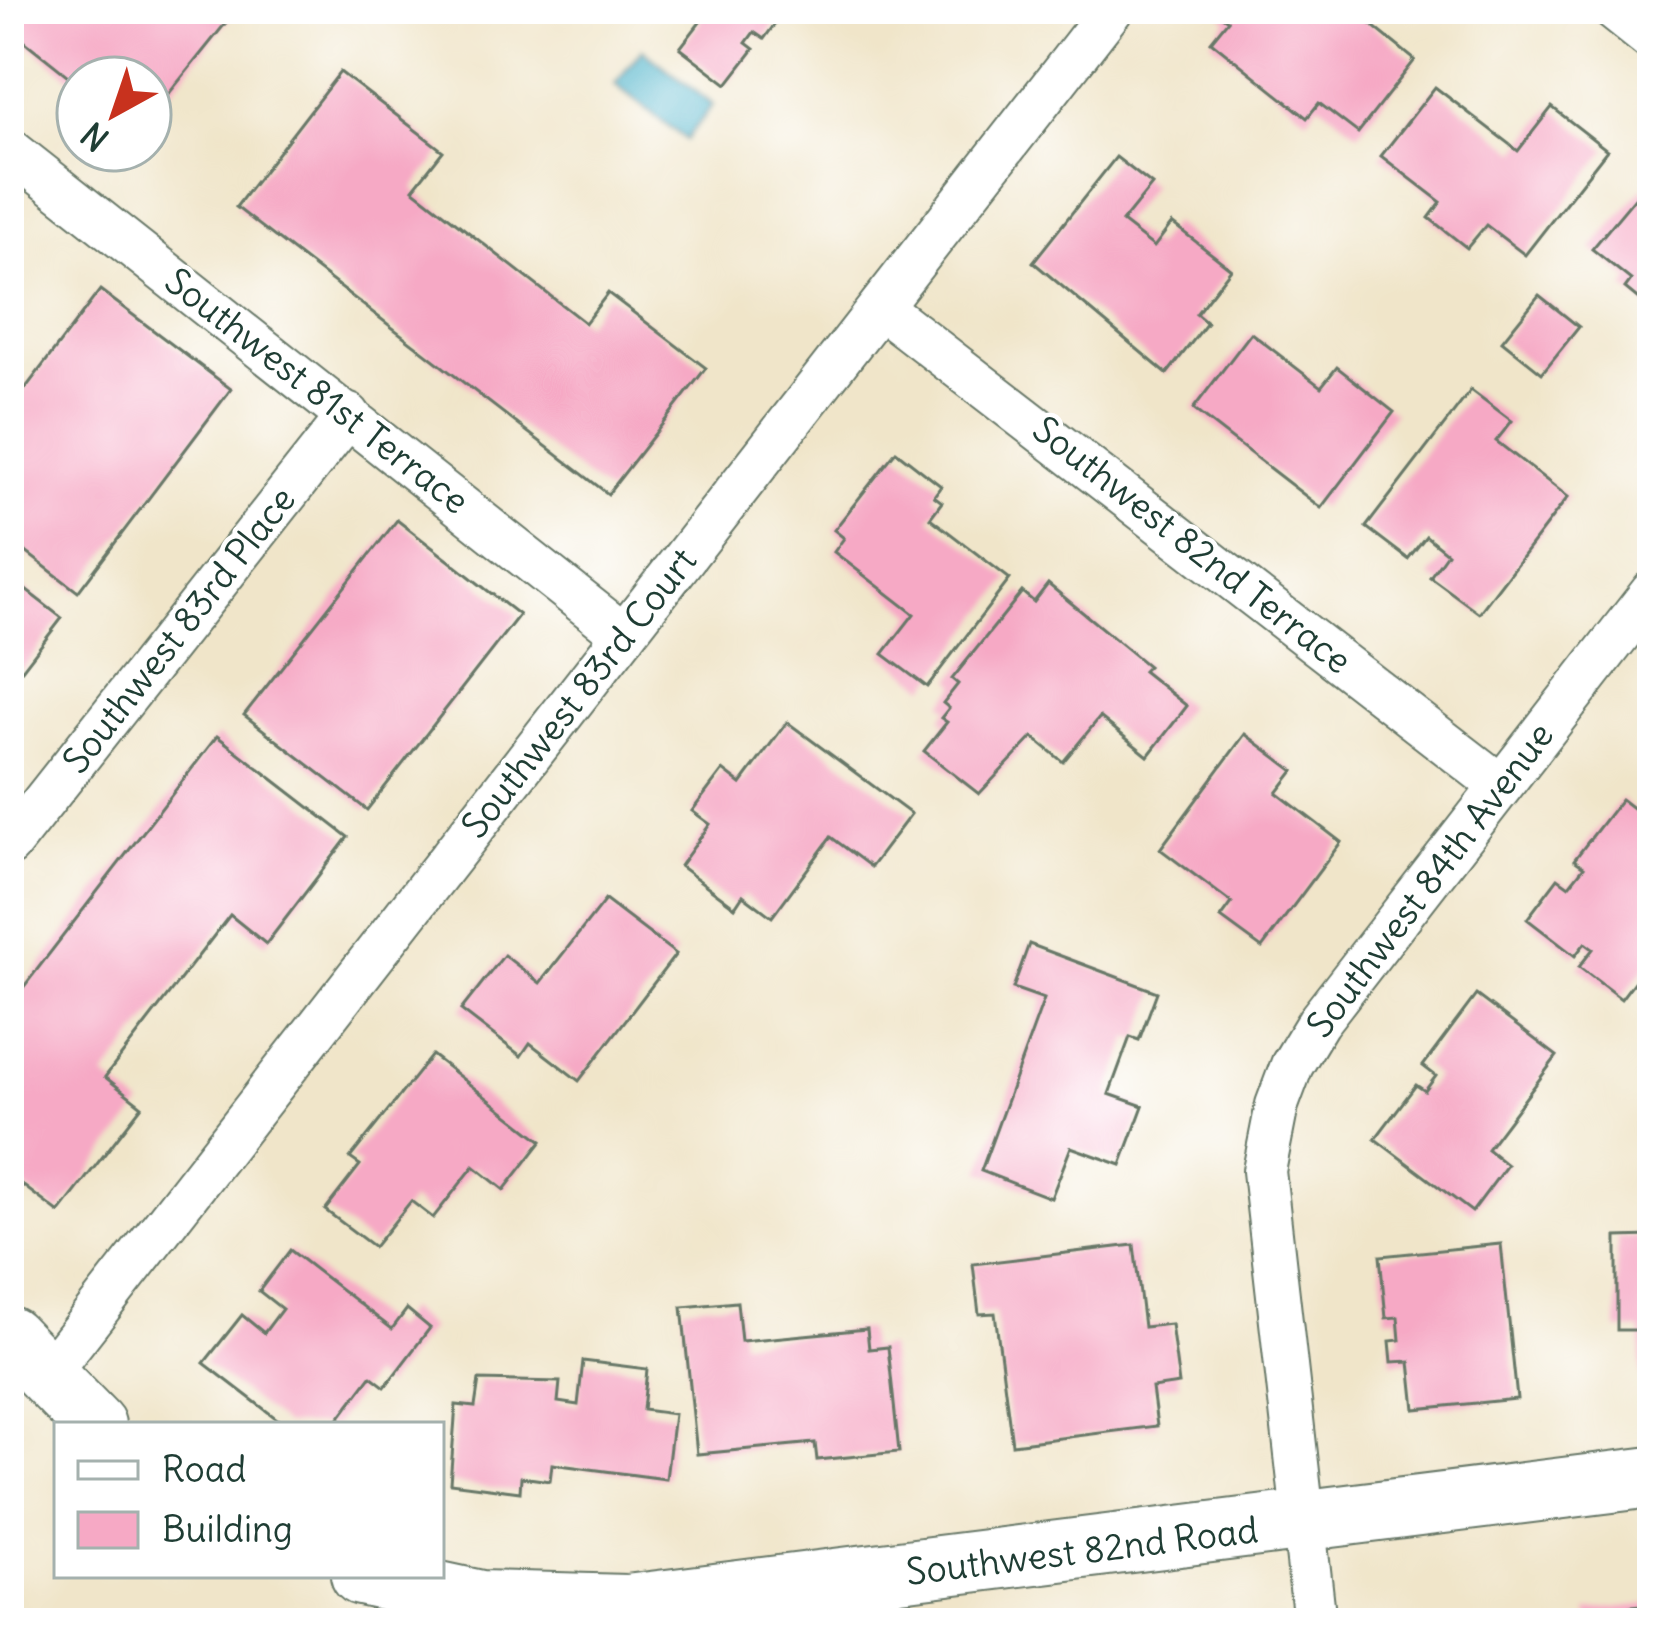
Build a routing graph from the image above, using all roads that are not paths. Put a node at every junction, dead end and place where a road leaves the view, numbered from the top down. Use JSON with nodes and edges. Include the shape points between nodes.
{"nodes":[{"id":1,"x":1112,"y":9,"type":"edge"},
{"id":2,"x":1613,"y":9,"type":"edge"},
{"id":3,"x":1652,"y":40,"type":"edge"},
{"id":4,"x":9,"y":149,"type":"edge"},
{"id":5,"x":880,"y":307,"type":"junction"},
{"id":6,"x":349,"y":416,"type":"junction"},
{"id":7,"x":1652,"y":592,"type":"edge"},
{"id":8,"x":624,"y":634,"type":"junction"},
{"id":9,"x":1501,"y":786,"type":"junction"},
{"id":10,"x":9,"y":845,"type":"edge"},
{"id":11,"x":27,"y":1357,"type":"edge"},
{"id":12,"x":92,"y":1422,"type":"edge"},
{"id":13,"x":1652,"y":1477,"type":"edge"},
{"id":14,"x":1304,"y":1524,"type":"junction"},
{"id":15,"x":372,"y":1578,"type":"edge"},
{"id":16,"x":1316,"y":1623,"type":"edge"}],
"edges":[{"from":1,"to":5,"type":"street","name":"Southwest 83rd Court"},
{"from":2,"to":3,"type":"street"},
{"from":4,"to":6,"type":"street","name":"Southwest 81st Terrace"},
{"from":5,"to":8,"type":"street","name":"Southwest 83rd Court"},
{"from":5,"to":9,"type":"street","name":"Southwest 82nd Terrace"},
{"from":6,"to":8,"type":"street","name":"Southwest 81st Terrace"},
{"from":6,"to":10,"type":"street","name":"Southwest 83rd Place"},
{"from":7,"to":9,"type":"street","name":"Southwest 84th Avenue"},
{"from":8,"to":11,"type":"street","name":"Southwest 83rd Court"},
{"from":9,"to":14,"type":"street","name":"Southwest 84th Avenue","via":[[1318,1022],[1277,1105],[1264,1199]]},
{"from":11,"to":12,"type":"street"},
{"from":13,"to":14,"type":"street","name":"Southwest 82nd Road"},
{"from":14,"to":15,"type":"street","name":"Southwest 82nd Road","via":[[627,1606],[521,1606]]},
{"from":14,"to":16,"type":"street","name":"Southwest 84th Avenue"}]}
